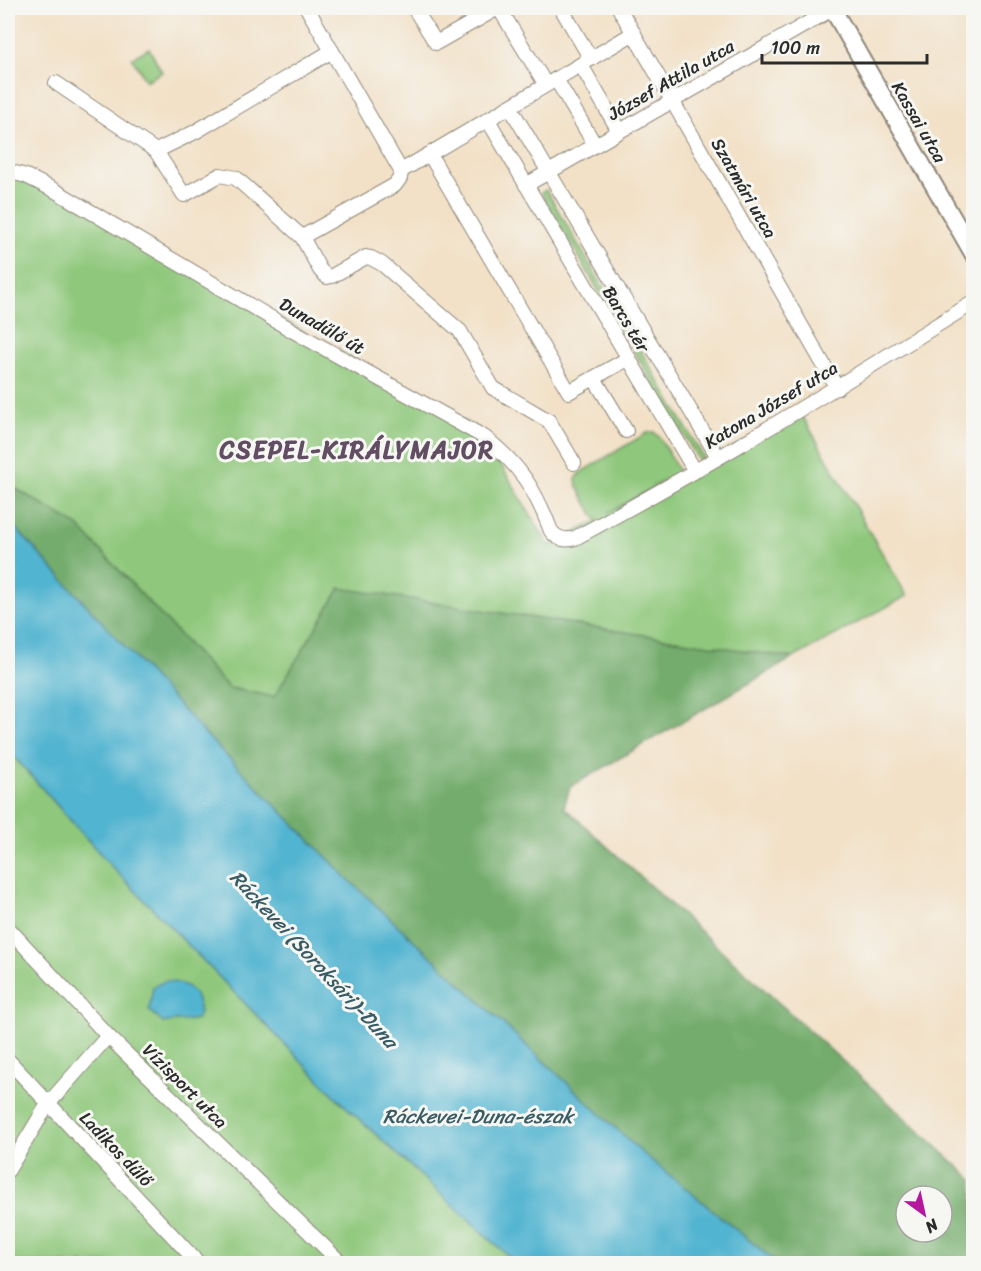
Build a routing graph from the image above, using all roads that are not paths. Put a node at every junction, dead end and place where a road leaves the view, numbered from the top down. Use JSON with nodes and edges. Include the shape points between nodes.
{"nodes":[{"id":1,"x":307,"y":8,"type":"edge"},
{"id":2,"x":414,"y":8,"type":"edge"},
{"id":3,"x":498,"y":8,"type":"edge"},
{"id":4,"x":561,"y":8,"type":"edge"},
{"id":5,"x":619,"y":8,"type":"edge"},
{"id":6,"x":832,"y":8,"type":"edge"},
{"id":7,"x":634,"y":33,"type":"junction"},
{"id":8,"x":332,"y":51,"type":"junction"},
{"id":9,"x":586,"y":62,"type":"junction"},
{"id":10,"x":551,"y":82,"type":"junction"},
{"id":11,"x":56,"y":83,"type":"dead end"},
{"id":12,"x":673,"y":99,"type":"junction"},
{"id":13,"x":510,"y":106,"type":"junction"},
{"id":14,"x":488,"y":120,"type":"junction"},
{"id":15,"x":619,"y":131,"type":"junction"},
{"id":16,"x":595,"y":145,"type":"junction"},
{"id":17,"x":156,"y":151,"type":"junction"},
{"id":18,"x":430,"y":155,"type":"junction"},
{"id":19,"x":8,"y":171,"type":"edge"},
{"id":20,"x":401,"y":171,"type":"junction"},
{"id":21,"x":549,"y":172,"type":"junction"},
{"id":22,"x":526,"y":185,"type":"junction"},
{"id":23,"x":302,"y":237,"type":"junction"},
{"id":24,"x":974,"y":255,"type":"edge"},
{"id":25,"x":974,"y":302,"type":"edge"},
{"id":26,"x":629,"y":358,"type":"junction"},
{"id":27,"x":594,"y":378,"type":"junction"},
{"id":28,"x":837,"y":388,"type":"junction"},
{"id":29,"x":626,"y":431,"type":"dead end"},
{"id":30,"x":717,"y":457,"type":"junction"},
{"id":31,"x":574,"y":463,"type":"dead end"},
{"id":32,"x":695,"y":471,"type":"junction"},
{"id":33,"x":584,"y":533,"type":"joint"},
{"id":34,"x":8,"y":928,"type":"edge"},
{"id":35,"x":108,"y":1036,"type":"junction"},
{"id":36,"x":8,"y":1060,"type":"edge"},
{"id":37,"x":48,"y":1104,"type":"junction"},
{"id":38,"x":8,"y":1170,"type":"edge"},
{"id":39,"x":199,"y":1263,"type":"edge"},
{"id":40,"x":342,"y":1263,"type":"edge"}],
"edges":[{"from":1,"to":8,"type":"street"},
{"from":2,"to":3,"type":"street","via":[[436,43]]},
{"from":3,"to":10,"type":"street"},
{"from":4,"to":9,"type":"street"},
{"from":5,"to":7,"type":"street","name":"Szatmári utca"},
{"from":6,"to":12,"type":"street","name":"József Attila utca"},
{"from":6,"to":24,"type":"street","name":"Kassai utca"},
{"from":7,"to":9,"type":"street"},
{"from":7,"to":12,"type":"street","name":"Szatmári utca"},
{"from":8,"to":17,"type":"street"},
{"from":8,"to":20,"type":"street"},
{"from":9,"to":10,"type":"street"},
{"from":9,"to":15,"type":"street"},
{"from":10,"to":13,"type":"street"},
{"from":10,"to":16,"type":"street"},
{"from":11,"to":17,"type":"street"},
{"from":12,"to":15,"type":"street","name":"József Attila utca"},
{"from":12,"to":28,"type":"street","name":"Szatmári utca"},
{"from":13,"to":14,"type":"street"},
{"from":13,"to":21,"type":"street","name":"Barcs tér"},
{"from":14,"to":18,"type":"street"},
{"from":14,"to":22,"type":"street","name":"Barcs tér"},
{"from":15,"to":16,"type":"street","name":"József Attila utca"},
{"from":16,"to":21,"type":"street","name":"József Attila utca"},
{"from":17,"to":23,"type":"street","via":[[184,195],[219,175],[236,178]]},
{"from":18,"to":20,"type":"street"},
{"from":18,"to":27,"type":"street","via":[[569,392]]},
{"from":19,"to":33,"type":"street","name":"Dunadűlő út","via":[[54,190],[286,327],[484,437],[522,472],[555,536],[569,540]]},
{"from":20,"to":23,"type":"street","via":[[395,185]]},
{"from":21,"to":22,"type":"street","name":"József Attila utca"},
{"from":21,"to":30,"type":"street","name":"Barcs tér"},
{"from":22,"to":26,"type":"street","name":"Barcs tér"},
{"from":23,"to":31,"type":"street","via":[[327,277],[366,257],[382,264],[460,331],[494,388],[549,421]]},
{"from":25,"to":28,"type":"street","name":"Katona József utca"},
{"from":26,"to":27,"type":"street"},
{"from":26,"to":32,"type":"street","name":"Barcs tér"},
{"from":27,"to":29,"type":"street"},
{"from":28,"to":30,"type":"street","name":"Katona József utca"},
{"from":30,"to":32,"type":"street","name":"Katona József utca"},
{"from":32,"to":33,"type":"street","name":"Katona József utca"},
{"from":34,"to":35,"type":"street","name":"Vízisport utca"},
{"from":35,"to":37,"type":"street"},
{"from":35,"to":40,"type":"street","name":"Vízisport utca"},
{"from":36,"to":37,"type":"street","name":"Ladikos dűlő"},
{"from":37,"to":38,"type":"street"},
{"from":37,"to":39,"type":"street","name":"Ladikos dűlő"}]}
